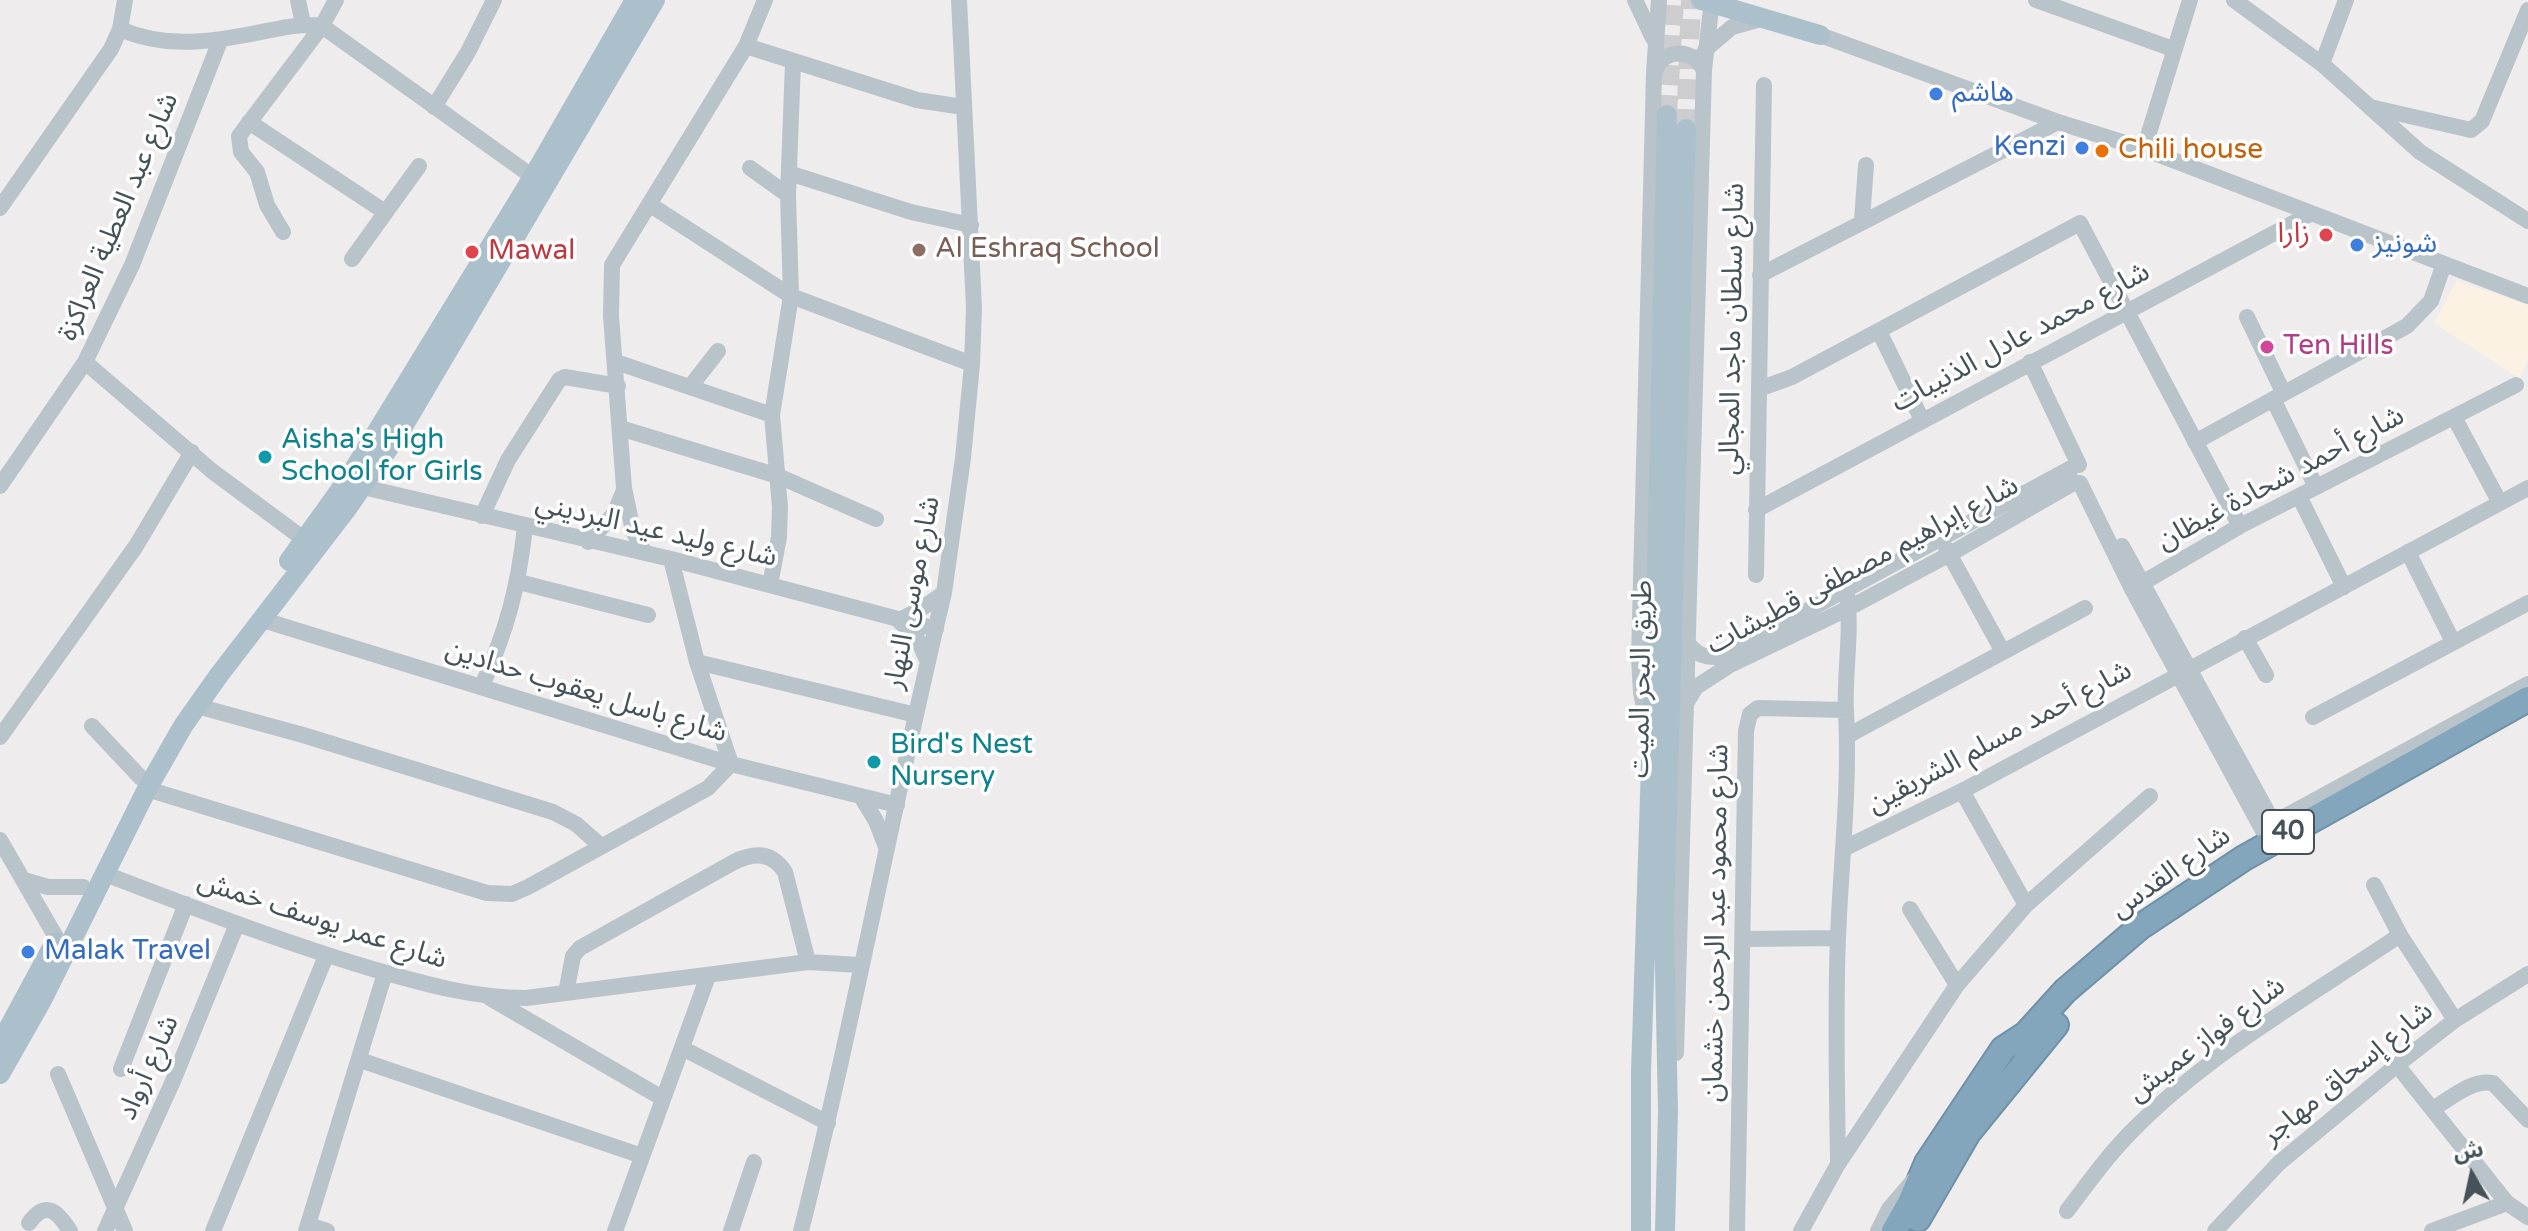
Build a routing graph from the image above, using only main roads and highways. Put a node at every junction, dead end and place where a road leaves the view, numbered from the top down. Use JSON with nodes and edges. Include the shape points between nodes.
{"nodes":[{"id":1,"x":635,"y":0,"type":"edge"},
{"id":2,"x":655,"y":0,"type":"edge"},
{"id":3,"x":1751,"y":0,"type":"edge"},
{"id":4,"x":1708,"y":1,"type":"edge"},
{"id":5,"x":1667,"y":115,"type":"tunnel mouth"},
{"id":6,"x":1686,"y":129,"type":"tunnel mouth"},
{"id":7,"x":2528,"y":699,"type":"edge"},
{"id":8,"x":2528,"y":717,"type":"edge"},
{"id":9,"x":144,"y":784,"type":"junction"},
{"id":10,"x":2268,"y":826,"type":"road end"},
{"id":11,"x":2073,"y":994,"type":"junction"},
{"id":12,"x":0,"y":1044,"type":"edge"},
{"id":13,"x":2003,"y":1049,"type":"junction"},
{"id":14,"x":0,"y":1074,"type":"edge"},
{"id":15,"x":1641,"y":1231,"type":"edge"},
{"id":16,"x":1665,"y":1231,"type":"edge"},
{"id":17,"x":1894,"y":1231,"type":"edge"},
{"id":18,"x":1912,"y":1231,"type":"edge"}],
"edges":[{"from":1,"to":9,"type":"main road","via":[[348,479],[190,694]]},
{"from":2,"to":9,"type":"main road","via":[[401,430]]},
{"from":3,"to":4,"type":"main road","via":[[1820,35]]},
{"from":5,"to":15,"type":"main road"},
{"from":6,"to":16,"type":"main road","name":"طريق البحر الميت","via":[[1664,923]]},
{"from":7,"to":11,"type":"highway","name":"شارع القدس","number":"40","via":[[2202,884],[2140,927]]},
{"from":8,"to":11,"type":"highway","name":"شارع القدس","number":"40","via":[[2176,917]]},
{"from":9,"to":12,"type":"main road"},
{"from":9,"to":14,"type":"main road","via":[[105,874]]},
{"from":10,"to":13,"type":"highway","via":[[2183,879],[2110,935],[2008,1033]]},
{"from":11,"to":13,"type":"highway","number":"40"},
{"from":11,"to":18,"type":"highway","number":"40","via":[[1968,1133]]},
{"from":13,"to":17,"type":"highway","number":"40","via":[[1927,1163]]}]}
